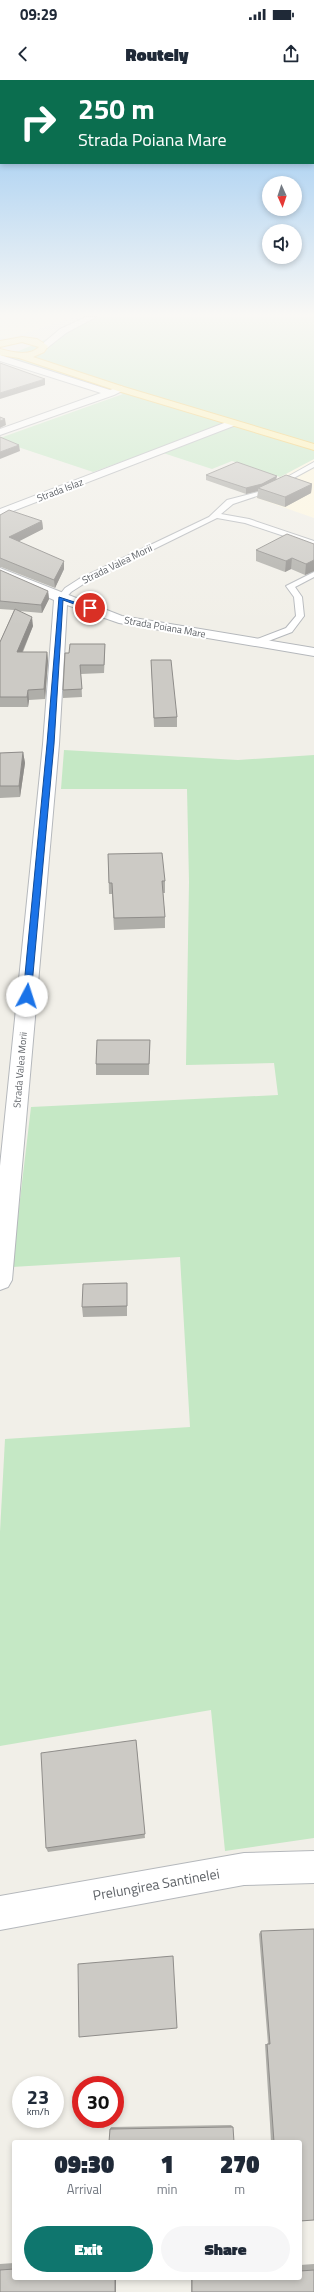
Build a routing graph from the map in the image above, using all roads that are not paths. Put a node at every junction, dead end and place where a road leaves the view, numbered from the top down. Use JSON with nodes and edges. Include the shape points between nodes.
{"nodes":[{"id":1,"x":34,"y":420,"type":"edge"},
{"id":2,"x":223,"y":420,"type":"edge"},
{"id":3,"x":239,"y":420,"type":"edge"},
{"id":4,"x":232,"y":423,"type":"junction"},
{"id":5,"x":0,"y":432,"type":"edge"},
{"id":6,"x":314,"y":442,"type":"edge"},
{"id":7,"x":314,"y":447,"type":"edge"},
{"id":8,"x":314,"y":464,"type":"edge"},
{"id":9,"x":0,"y":513,"type":"edge"},
{"id":10,"x":217,"y":516,"type":"junction"},
{"id":11,"x":314,"y":544,"type":"edge"},
{"id":12,"x":0,"y":572,"type":"edge"},
{"id":13,"x":314,"y":574,"type":"edge"},
{"id":14,"x":61,"y":598,"type":"junction"},
{"id":15,"x":255,"y":643,"type":"junction"},
{"id":16,"x":314,"y":652,"type":"edge"},
{"id":17,"x":0,"y":1280,"type":"edge"},
{"id":18,"x":314,"y":1867,"type":"edge"},
{"id":19,"x":0,"y":1913,"type":"edge"}],
"edges":[{"from":1,"to":5,"type":"street"},
{"from":2,"to":4,"type":"main road"},
{"from":3,"to":6,"type":"main road"},
{"from":4,"to":7,"type":"main road"},
{"from":4,"to":9,"type":"street","name":"Strada Islaz"},
{"from":8,"to":10,"type":"lane","name":"Strada Valea Morii","via":[[264,492],[230,502]]},
{"from":10,"to":11,"type":"lane","via":[[246,521]]},
{"from":10,"to":14,"type":"lane","name":"Strada Valea Morii","via":[[82,581]]},
{"from":12,"to":14,"type":"street","name":"Strada Poiana Mare"},
{"from":13,"to":15,"type":"lane","via":[[290,586],[298,597],[300,616],[289,630]]},
{"from":14,"to":15,"type":"street","name":"Strada Poiana Mare","via":[[119,619]]},
{"from":14,"to":17,"type":"street","name":"Strada Valea Morii","via":[[50,752]]},
{"from":15,"to":16,"type":"street","name":"Strada Poiana Mare"},
{"from":18,"to":19,"type":"street","name":"Prelungirea Santinelei","via":[[244,1869]]}]}
